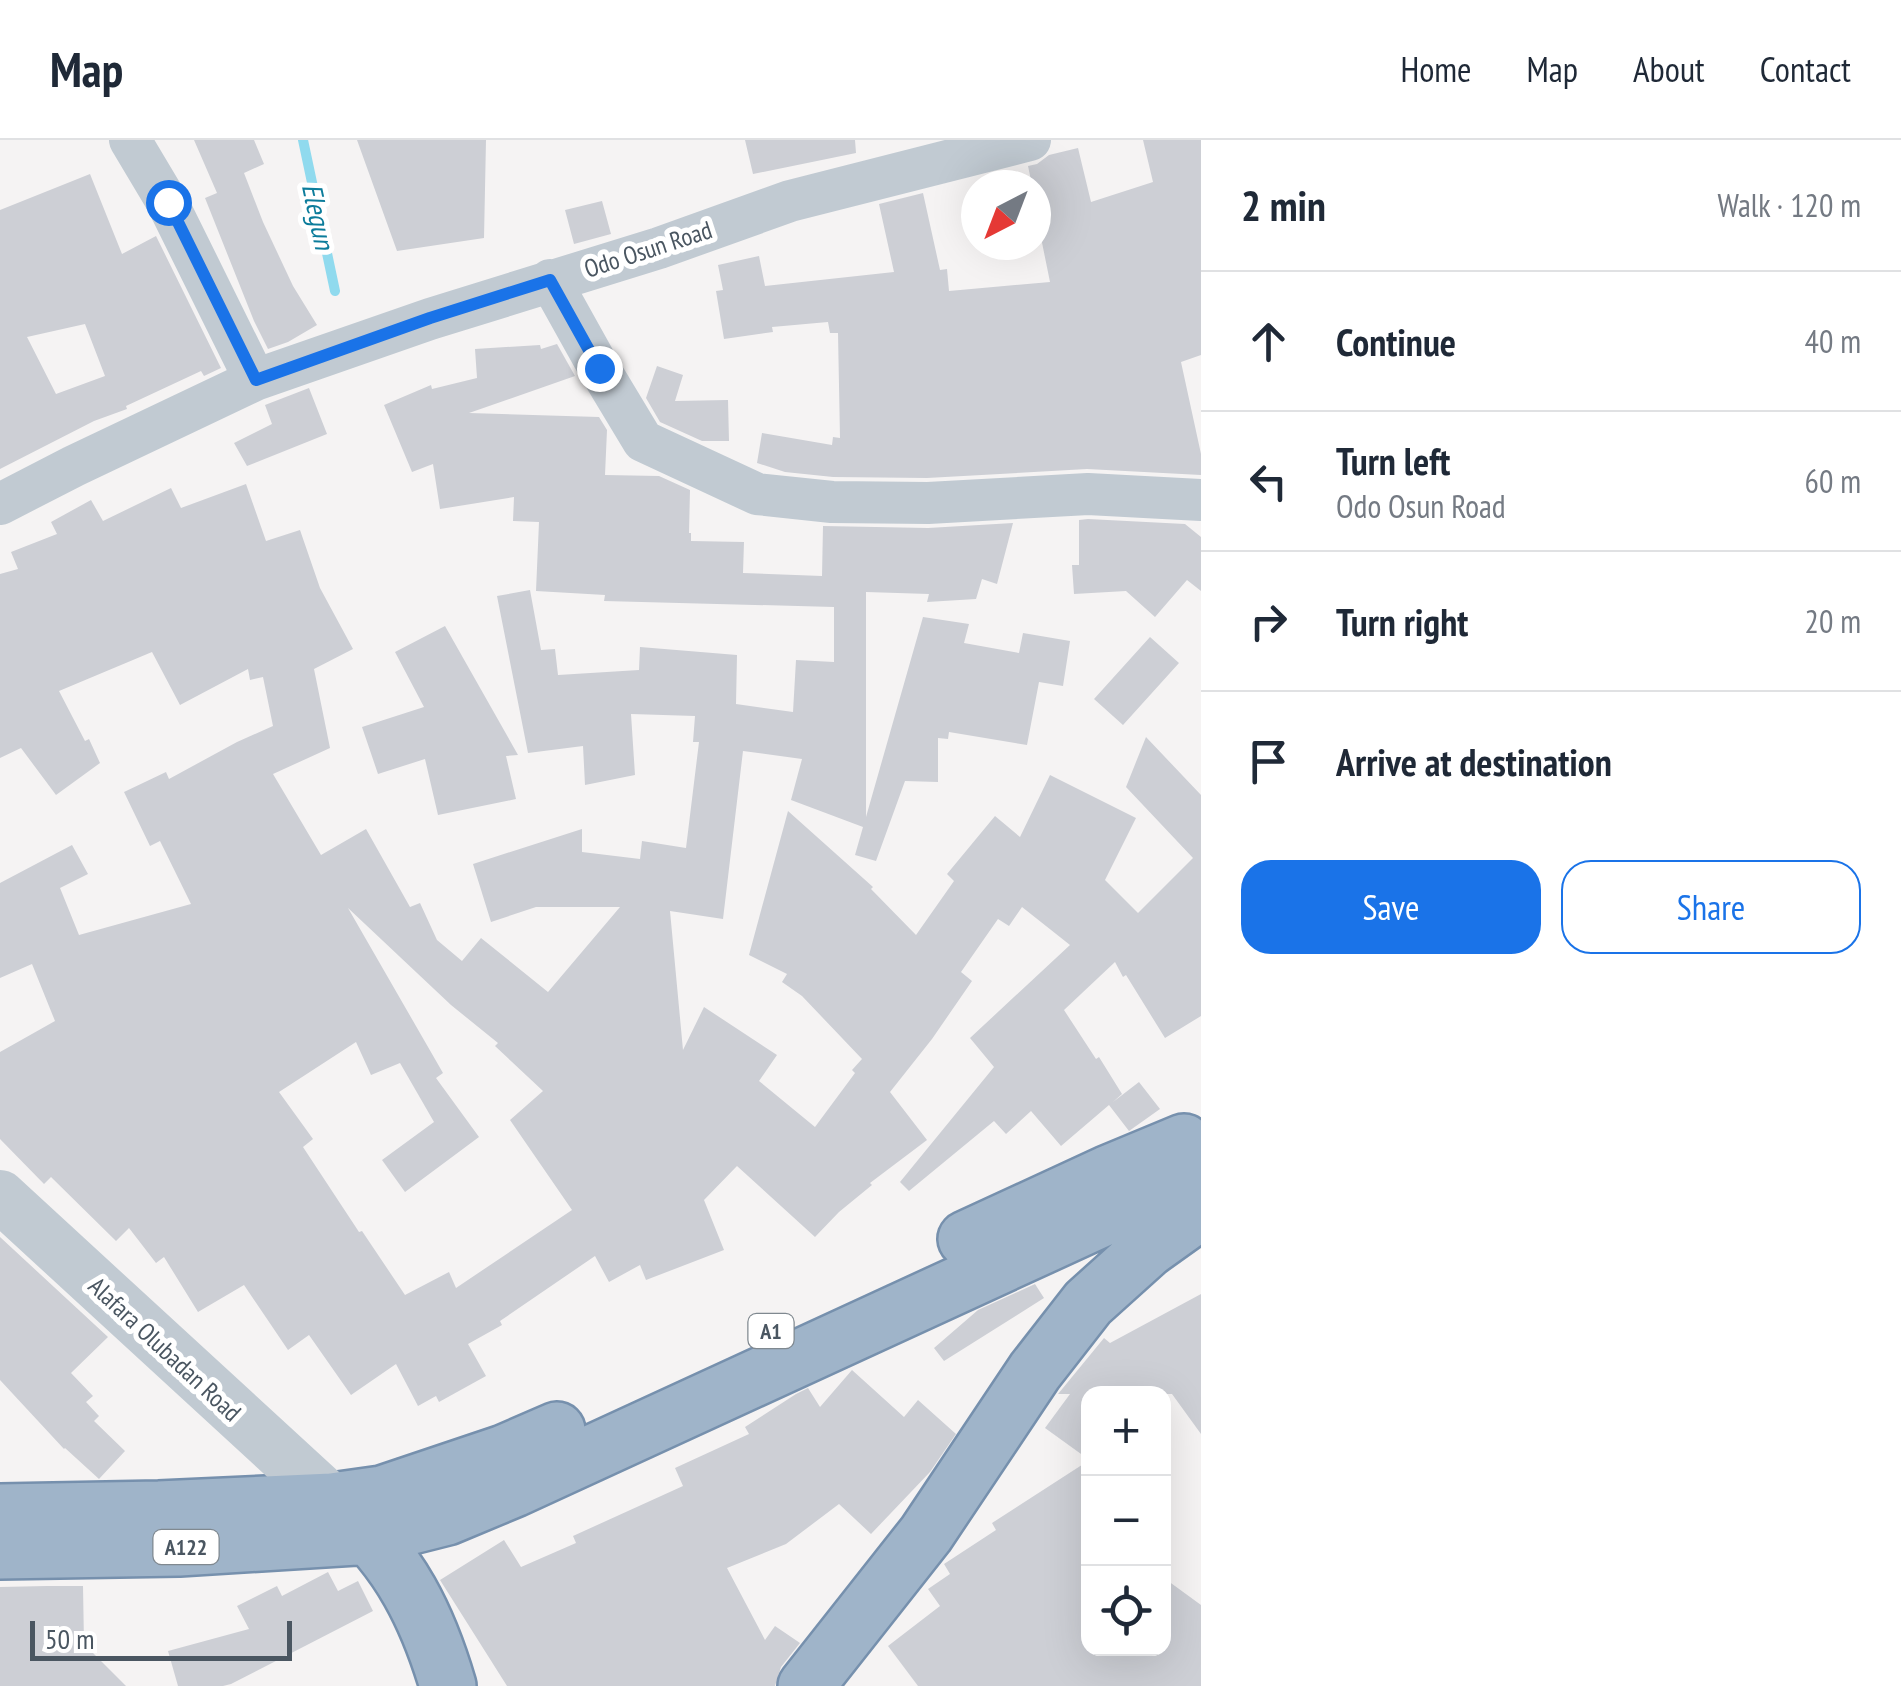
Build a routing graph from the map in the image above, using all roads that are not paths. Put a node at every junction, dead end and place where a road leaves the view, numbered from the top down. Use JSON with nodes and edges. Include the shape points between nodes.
{"nodes":[{"id":1,"x":130,"y":140,"type":"edge"},
{"id":2,"x":1030,"y":140,"type":"edge"},
{"id":3,"x":550,"y":280,"type":"junction"},
{"id":4,"x":256,"y":380,"type":"junction"},
{"id":5,"x":1201,"y":500,"type":"edge"},
{"id":6,"x":0,"y":504,"type":"edge"},
{"id":7,"x":1201,"y":1136,"type":"edge"},
{"id":8,"x":1201,"y":1173,"type":"edge"},
{"id":9,"x":0,"y":1196,"type":"edge"},
{"id":10,"x":1201,"y":1211,"type":"edge"},
{"id":11,"x":0,"y":1512,"type":"edge"},
{"id":12,"x":352,"y":1519,"type":"junction"},
{"id":13,"x":0,"y":1551,"type":"edge"},
{"id":14,"x":448,"y":1686,"type":"edge"},
{"id":15,"x":806,"y":1686,"type":"edge"}],
"edges":[{"from":1,"to":4,"type":"street"},
{"from":2,"to":3,"type":"street","name":"Odo Osun Road","via":[[790,201]]},
{"from":3,"to":4,"type":"street","name":"Odo Osun Road"},
{"from":3,"to":5,"type":"street","via":[[643,442],[757,494],[928,504],[1088,494]]},
{"from":4,"to":6,"type":"street","name":"Odo Osun Road"},
{"from":7,"to":12,"type":"highway","number":"A1","via":[[548,1434],[382,1494]]},
{"from":8,"to":12,"type":"highway","number":"A1","via":[[514,1490],[447,1517]]},
{"from":9,"to":12,"type":"street","name":"Alafara Olubadan Road"},
{"from":10,"to":15,"type":"highway","via":[[1088,1303],[926,1534]]},
{"from":11,"to":12,"type":"highway","number":"A122","via":[[159,1509]]},
{"from":12,"to":13,"type":"highway","number":"A122","via":[[178,1548]]},
{"from":12,"to":14,"type":"highway","via":[[401,1576]]}]}
